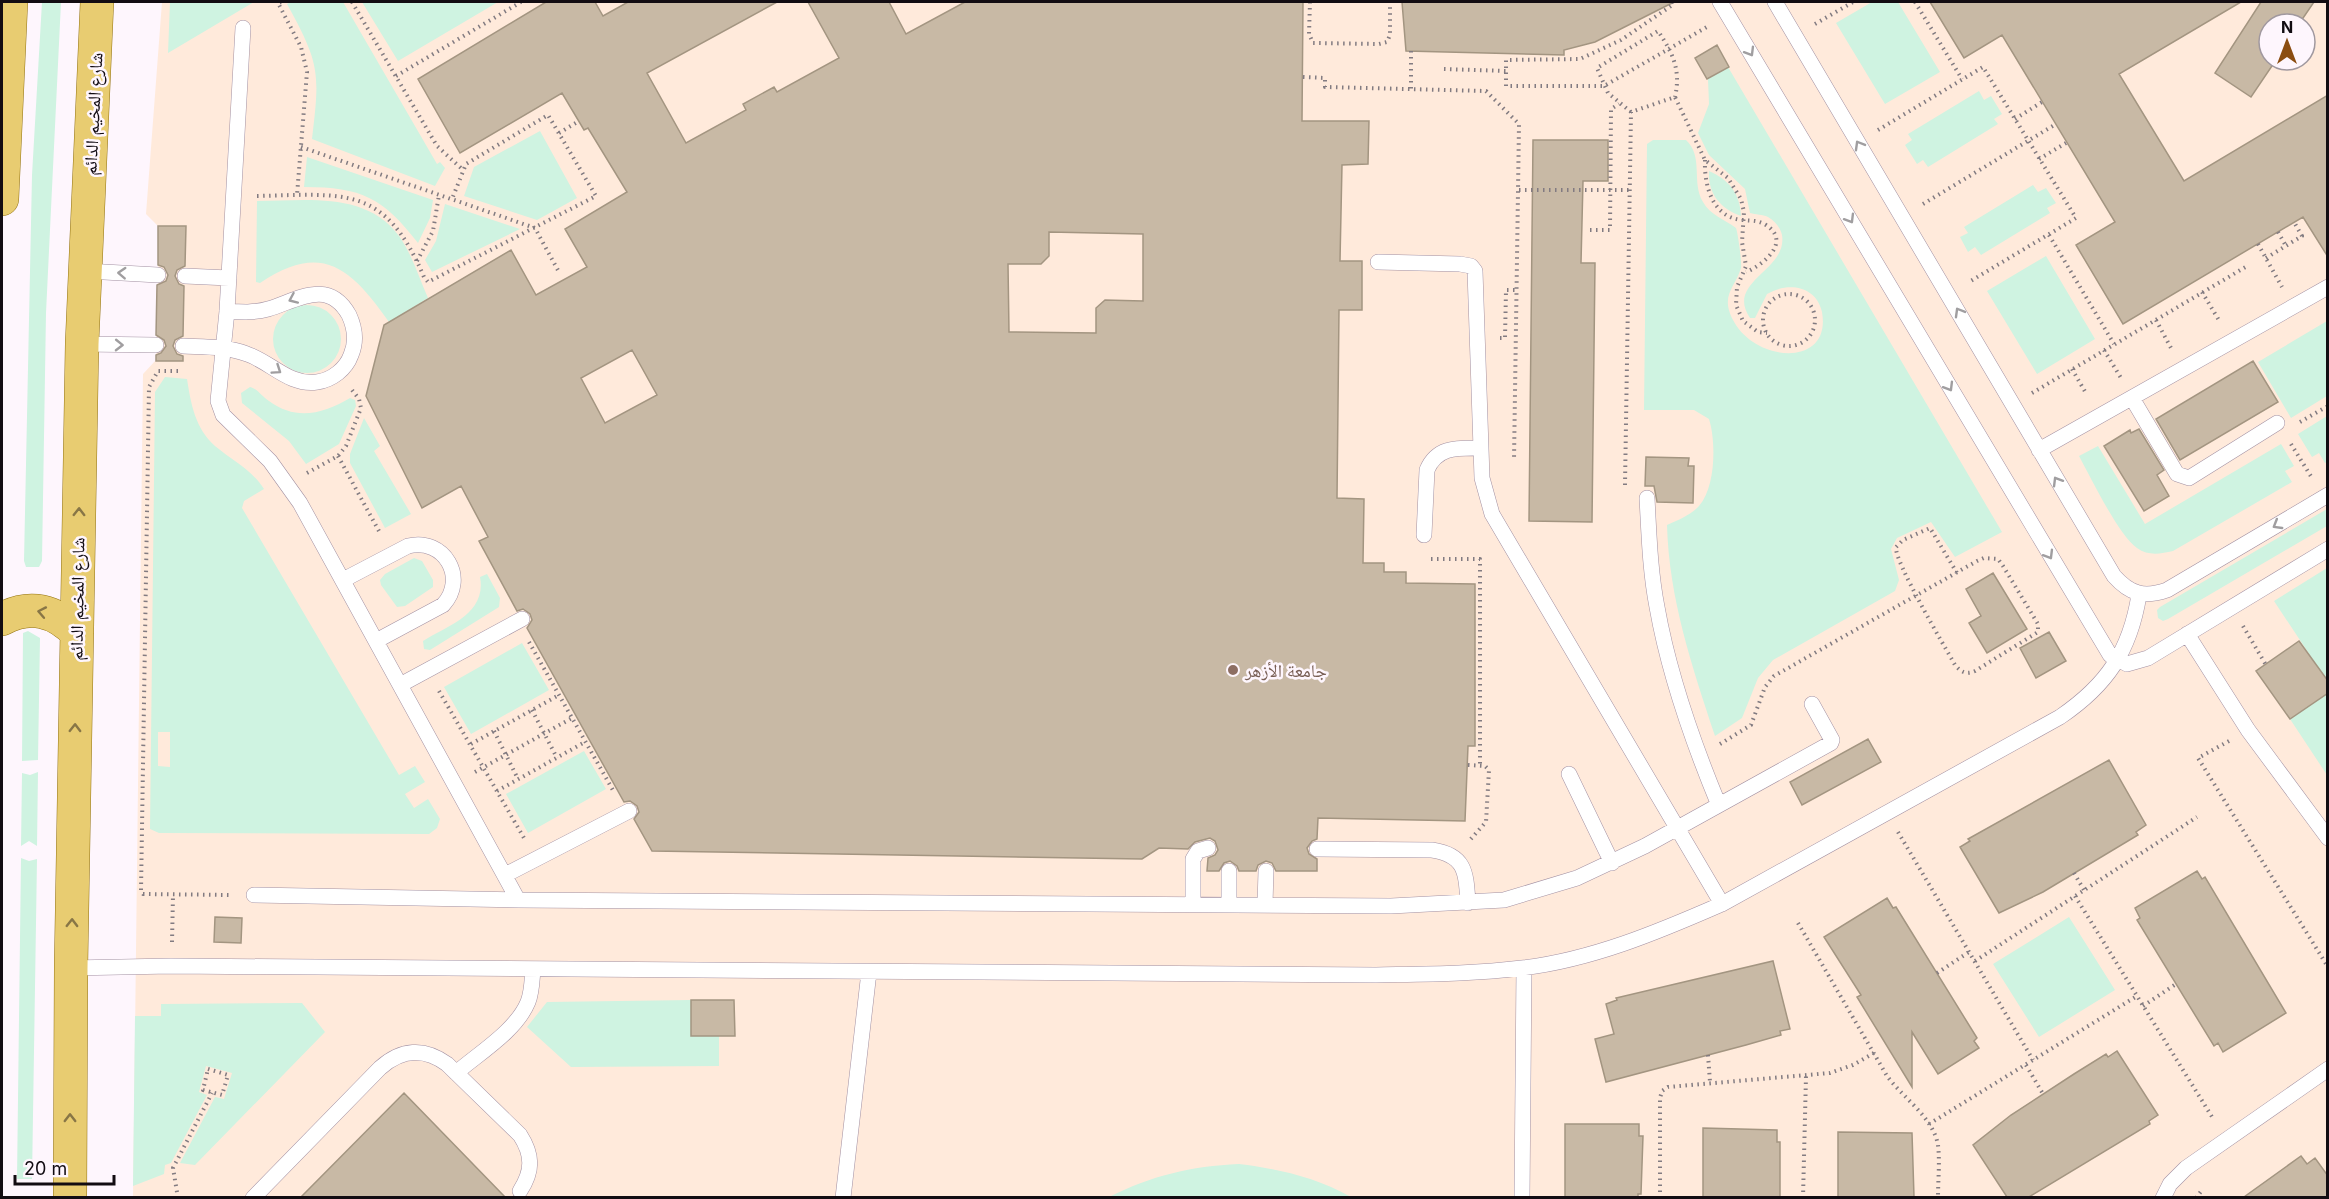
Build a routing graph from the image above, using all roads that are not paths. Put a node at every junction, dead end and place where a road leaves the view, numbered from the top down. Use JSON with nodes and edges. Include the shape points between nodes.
{"nodes":[{"id":1,"x":98,"y":2,"type":"edge"},
{"id":2,"x":1775,"y":2,"type":"edge"},
{"id":3,"x":1724,"y":8,"type":"edge"},
{"id":4,"x":7,"y":11,"type":"edge"},
{"id":5,"x":243,"y":27,"type":"dead end"},
{"id":6,"x":2,"y":199,"type":"edge"},
{"id":7,"x":1378,"y":262,"type":"dead end"},
{"id":8,"x":86,"y":271,"type":"junction"},
{"id":9,"x":158,"y":275,"type":"dead end"},
{"id":10,"x":185,"y":276,"type":"dead end"},
{"id":11,"x":229,"y":278,"type":"junction"},
{"id":12,"x":2328,"y":286,"type":"edge"},
{"id":13,"x":227,"y":312,"type":"junction"},
{"id":14,"x":82,"y":344,"type":"junction"},
{"id":15,"x":156,"y":345,"type":"dead end"},
{"id":16,"x":183,"y":346,"type":"dead end"},
{"id":17,"x":224,"y":347,"type":"junction"},
{"id":18,"x":2132,"y":398,"type":"junction"},
{"id":19,"x":2281,"y":429,"type":"road end"},
{"id":20,"x":1480,"y":448,"type":"junction"},
{"id":21,"x":2039,"y":450,"type":"junction"},
{"id":22,"x":2328,"y":495,"type":"edge"},
{"id":23,"x":1647,"y":498,"type":"road end"},
{"id":24,"x":1424,"y":535,"type":"road end"},
{"id":25,"x":2328,"y":549,"type":"edge"},
{"id":26,"x":342,"y":580,"type":"junction"},
{"id":27,"x":2139,"y":595,"type":"junction"},
{"id":28,"x":2,"y":619,"type":"edge"},
{"id":29,"x":522,"y":619,"type":"dead end"},
{"id":30,"x":76,"y":633,"type":"junction"},
{"id":31,"x":2187,"y":634,"type":"junction"},
{"id":32,"x":376,"y":641,"type":"junction"},
{"id":33,"x":2118,"y":661,"type":"junction"},
{"id":34,"x":404,"y":691,"type":"junction"},
{"id":35,"x":1812,"y":704,"type":"dead end"},
{"id":36,"x":1569,"y":774,"type":"dead end"},
{"id":37,"x":1719,"y":803,"type":"junction"},
{"id":38,"x":629,"y":811,"type":"dead end"},
{"id":39,"x":1677,"y":827,"type":"junction"},
{"id":40,"x":2328,"y":838,"type":"edge"},
{"id":41,"x":1208,"y":848,"type":"dead end"},
{"id":42,"x":1317,"y":849,"type":"dead end"},
{"id":43,"x":1612,"y":862,"type":"junction"},
{"id":44,"x":502,"y":868,"type":"junction"},
{"id":45,"x":1229,"y":871,"type":"dead end"},
{"id":46,"x":1266,"y":871,"type":"dead end"},
{"id":47,"x":254,"y":895,"type":"road end"},
{"id":48,"x":518,"y":900,"type":"junction"},
{"id":49,"x":1468,"y":903,"type":"junction"},
{"id":50,"x":1193,"y":904,"type":"junction"},
{"id":51,"x":1229,"y":904,"type":"junction"},
{"id":52,"x":1265,"y":904,"type":"junction"},
{"id":53,"x":1722,"y":904,"type":"junction"},
{"id":54,"x":71,"y":968,"type":"junction"},
{"id":55,"x":1524,"y":968,"type":"junction"},
{"id":56,"x":533,"y":969,"type":"junction"},
{"id":57,"x":869,"y":972,"type":"junction"},
{"id":58,"x":2328,"y":1069,"type":"edge"},
{"id":59,"x":456,"y":1073,"type":"junction"},
{"id":60,"x":520,"y":1191,"type":"dead end"},
{"id":61,"x":70,"y":1197,"type":"edge"},
{"id":62,"x":253,"y":1197,"type":"edge"},
{"id":63,"x":843,"y":1197,"type":"edge"},
{"id":64,"x":1522,"y":1197,"type":"edge"},
{"id":65,"x":2163,"y":1197,"type":"edge"}],
"edges":[{"from":1,"to":8,"type":"main road","name":"شارع المخيم الدائم"},
{"from":21,"to":2,"type":"lane","one_way":true},
{"from":3,"to":33,"type":"lane","one_way":true,"via":[[2104,648]]},
{"from":4,"to":6,"type":"main road"},
{"from":5,"to":11,"type":"lane"},
{"from":7,"to":20,"type":"lane","via":[[1460,264],[1475,271]]},
{"from":9,"to":8,"type":"lane","one_way":true},
{"from":8,"to":14,"type":"main road","name":"شارع المخيم الدائم"},
{"from":10,"to":11,"type":"lane"},
{"from":11,"to":13,"type":"lane"},
{"from":12,"to":18,"type":"lane"},
{"from":13,"to":17,"type":"lane"},
{"from":17,"to":13,"type":"lane","one_way":true,"via":[[260,359],[286,377],[318,382],[345,366],[355,337],[346,311],[324,295],[300,295],[266,310]]},
{"from":14,"to":15,"type":"lane","one_way":true},
{"from":30,"to":14,"type":"main road","name":"شارع المخيم الدائم","one_way":true},
{"from":16,"to":17,"type":"lane"},
{"from":17,"to":26,"type":"lane","via":[[218,401],[223,415],[286,481]]},
{"from":18,"to":19,"type":"lane","via":[[2177,474],[2185,478]]},
{"from":18,"to":21,"type":"lane"},
{"from":20,"to":24,"type":"lane","via":[[1448,449],[1430,462]]},
{"from":20,"to":39,"type":"lane","via":[[1482,478],[1492,514]]},
{"from":27,"to":21,"type":"lane","one_way":true,"via":[[2114,576]]},
{"from":22,"to":27,"type":"lane","one_way":true,"via":[[2168,590]]},
{"from":23,"to":37,"type":"lane","via":[[1652,572],[1662,634],[1698,756]]},
{"from":25,"to":31,"type":"lane"},
{"from":26,"to":32,"type":"lane"},
{"from":26,"to":32,"type":"lane","via":[[420,543],[440,551],[452,571],[452,596],[443,605]]},
{"from":27,"to":33,"type":"lane","via":[[2135,618]]},
{"from":30,"to":28,"type":"main road","one_way":true,"via":[[59,617],[36,610]]},
{"from":29,"to":34,"type":"lane"},
{"from":54,"to":30,"type":"main road","name":"شارع المخيم الدائم","one_way":true},
{"from":31,"to":33,"type":"lane","via":[[2137,663]]},
{"from":31,"to":40,"type":"lane","via":[[2248,730]]},
{"from":32,"to":34,"type":"lane"},
{"from":33,"to":53,"type":"lane","via":[[2102,684],[2060,717]]},
{"from":34,"to":44,"type":"lane"},
{"from":35,"to":37,"type":"lane","via":[[1831,743]]},
{"from":36,"to":43,"type":"lane"},
{"from":37,"to":39,"type":"lane"},
{"from":38,"to":44,"type":"lane"},
{"from":39,"to":43,"type":"lane"},
{"from":39,"to":53,"type":"lane"},
{"from":41,"to":50,"type":"lane","via":[[1198,850],[1193,859]]},
{"from":42,"to":49,"type":"lane","via":[[1446,853],[1458,860],[1465,871]]},
{"from":43,"to":49,"type":"lane","via":[[1541,891]]},
{"from":44,"to":48,"type":"lane"},
{"from":45,"to":51,"type":"lane"},
{"from":46,"to":52,"type":"lane"},
{"from":47,"to":48,"type":"lane"},
{"from":48,"to":50,"type":"lane"},
{"from":49,"to":52,"type":"lane"},
{"from":50,"to":51,"type":"lane"},
{"from":51,"to":52,"type":"lane"},
{"from":53,"to":55,"type":"lane","via":[[1668,928],[1599,951]]},
{"from":54,"to":56,"type":"lane"},
{"from":61,"to":54,"type":"main road","name":"شارع المخيم الدائم","one_way":true},
{"from":55,"to":57,"type":"lane","via":[[1376,975]]},
{"from":55,"to":64,"type":"lane"},
{"from":56,"to":57,"type":"lane"},
{"from":56,"to":59,"type":"lane","via":[[523,1011]]},
{"from":57,"to":63,"type":"lane"},
{"from":58,"to":65,"type":"lane","via":[[2186,1168]]},
{"from":59,"to":60,"type":"lane","via":[[520,1135],[528,1148],[531,1163]]},
{"from":59,"to":62,"type":"lane","via":[[428,1053],[397,1055]]}]}
